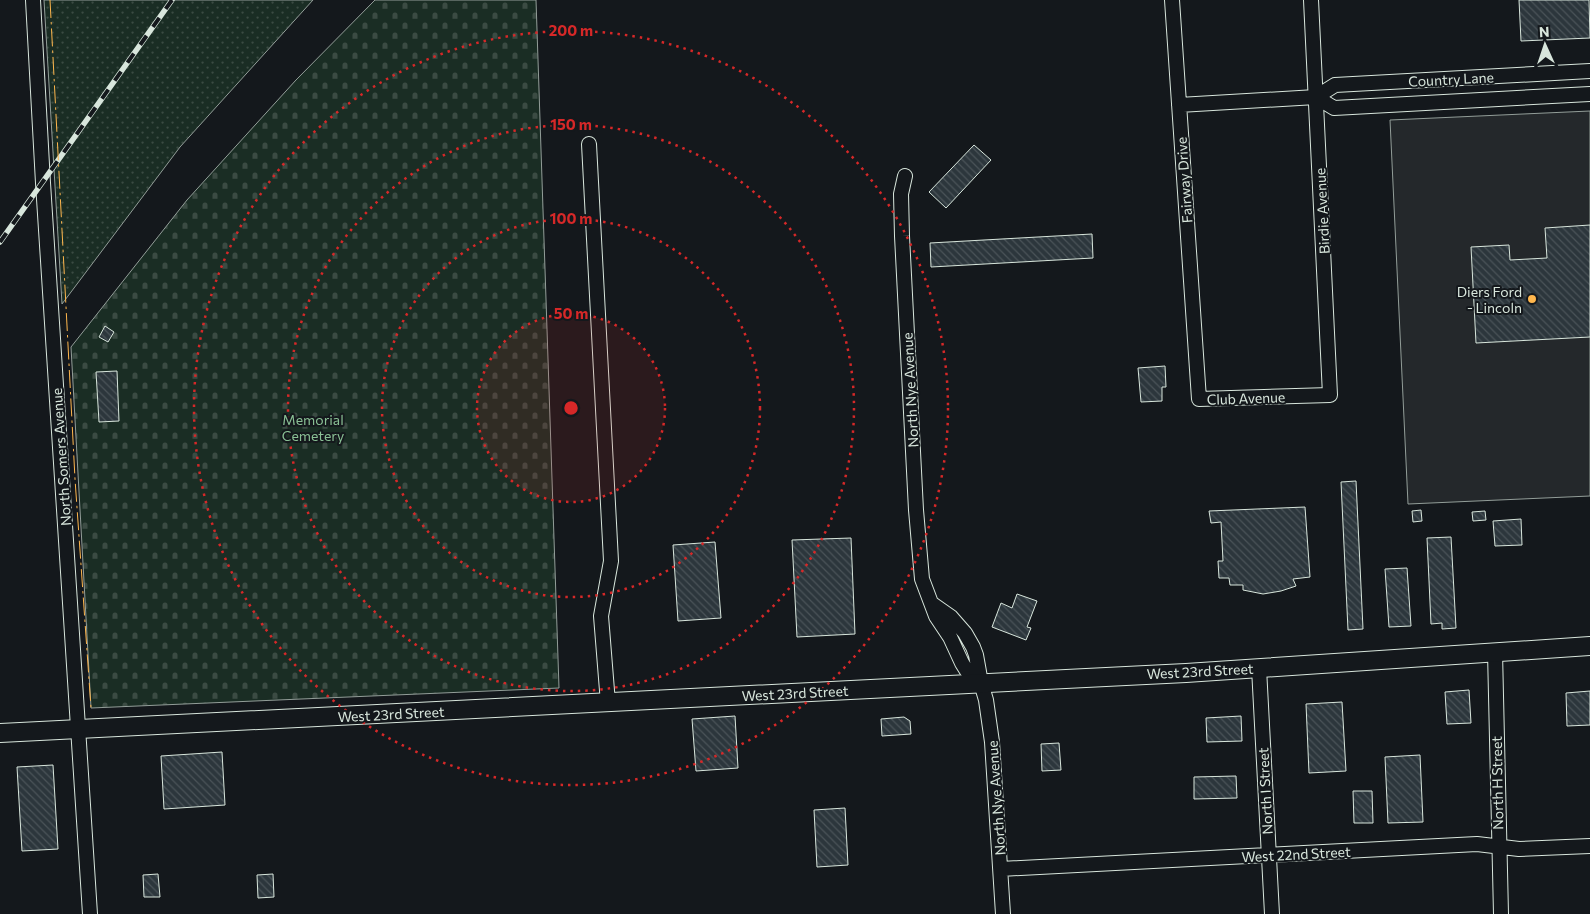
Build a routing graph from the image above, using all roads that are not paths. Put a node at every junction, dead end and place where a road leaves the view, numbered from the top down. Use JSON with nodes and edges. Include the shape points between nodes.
{"nodes":[{"id":1,"x":33,"y":0,"type":"edge"},
{"id":2,"x":1172,"y":0,"type":"edge"},
{"id":3,"x":1311,"y":0,"type":"edge"},
{"id":4,"x":1590,"y":71,"type":"edge"},
{"id":5,"x":1590,"y":94,"type":"edge"},
{"id":6,"x":1316,"y":97,"type":"junction"},
{"id":7,"x":1179,"y":105,"type":"junction"},
{"id":8,"x":589,"y":144,"type":"dead end"},
{"id":9,"x":905,"y":176,"type":"dead end"},
{"id":10,"x":1196,"y":359,"type":"joint"},
{"id":11,"x":1303,"y":396,"type":"joint"},
{"id":12,"x":1590,"y":646,"type":"edge"},
{"id":13,"x":1495,"y":652,"type":"junction"},
{"id":14,"x":1259,"y":668,"type":"junction"},
{"id":15,"x":981,"y":683,"type":"junction"},
{"id":16,"x":608,"y":703,"type":"junction"},
{"id":17,"x":79,"y":730,"type":"junction"},
{"id":18,"x":0,"y":734,"type":"edge"},
{"id":19,"x":1590,"y":846,"type":"edge"},
{"id":20,"x":1498,"y":847,"type":"junction"},
{"id":21,"x":1268,"y":856,"type":"junction"},
{"id":22,"x":1001,"y":870,"type":"junction"},
{"id":23,"x":90,"y":914,"type":"edge"},
{"id":24,"x":1003,"y":914,"type":"edge"},
{"id":25,"x":1272,"y":914,"type":"edge"},
{"id":26,"x":1501,"y":914,"type":"edge"}],
"edges":[{"from":1,"to":17,"type":"street","name":"North Somers Avenue"},
{"from":2,"to":7,"type":"street","name":"Fairway Drive"},
{"from":3,"to":6,"type":"street","name":"Birdie Avenue"},
{"from":4,"to":6,"type":"street","name":"Country Lane","via":[[1335,85]]},
{"from":5,"to":6,"type":"street","name":"Country Lane","via":[[1334,108]]},
{"from":6,"to":7,"type":"street","name":"Country Lane"},
{"from":6,"to":11,"type":"street","name":"Birdie Avenue","via":[[1330,395]]},
{"from":7,"to":10,"type":"street","name":"Fairway Drive"},
{"from":8,"to":16,"type":"street","via":[[611,561],[601,616]]},
{"from":9,"to":15,"type":"street","name":"North Nye Avenue","via":[[901,194],[901,227],[922,579],[930,602],[951,617],[965,633],[976,655]]},
{"from":10,"to":11,"type":"street","name":"Club Avenue","via":[[1199,399]]},
{"from":12,"to":13,"type":"main road","name":"West 23rd Street"},
{"from":13,"to":14,"type":"main road","name":"West 23rd Street"},
{"from":13,"to":20,"type":"street","name":"North H Street"},
{"from":14,"to":15,"type":"main road","name":"West 23rd Street"},
{"from":14,"to":21,"type":"street","name":"North I Street"},
{"from":15,"to":16,"type":"main road","name":"West 23rd Street"},
{"from":15,"to":22,"type":"street","name":"North Nye Avenue","via":[[993,749]]},
{"from":16,"to":17,"type":"main road","name":"West 23rd Street"},
{"from":17,"to":18,"type":"main road","name":"West 23rd Street"},
{"from":17,"to":23,"type":"street","name":"North Somers Avenue"},
{"from":19,"to":20,"type":"street","name":"West 22nd Street"},
{"from":20,"to":21,"type":"street","name":"West 22nd Street","via":[[1477,844]]},
{"from":20,"to":26,"type":"street","name":"North H Street"},
{"from":21,"to":22,"type":"street","name":"West 22nd Street"},
{"from":21,"to":25,"type":"street","name":"North I Street"},
{"from":22,"to":24,"type":"street","name":"North Nye Avenue"}]}
